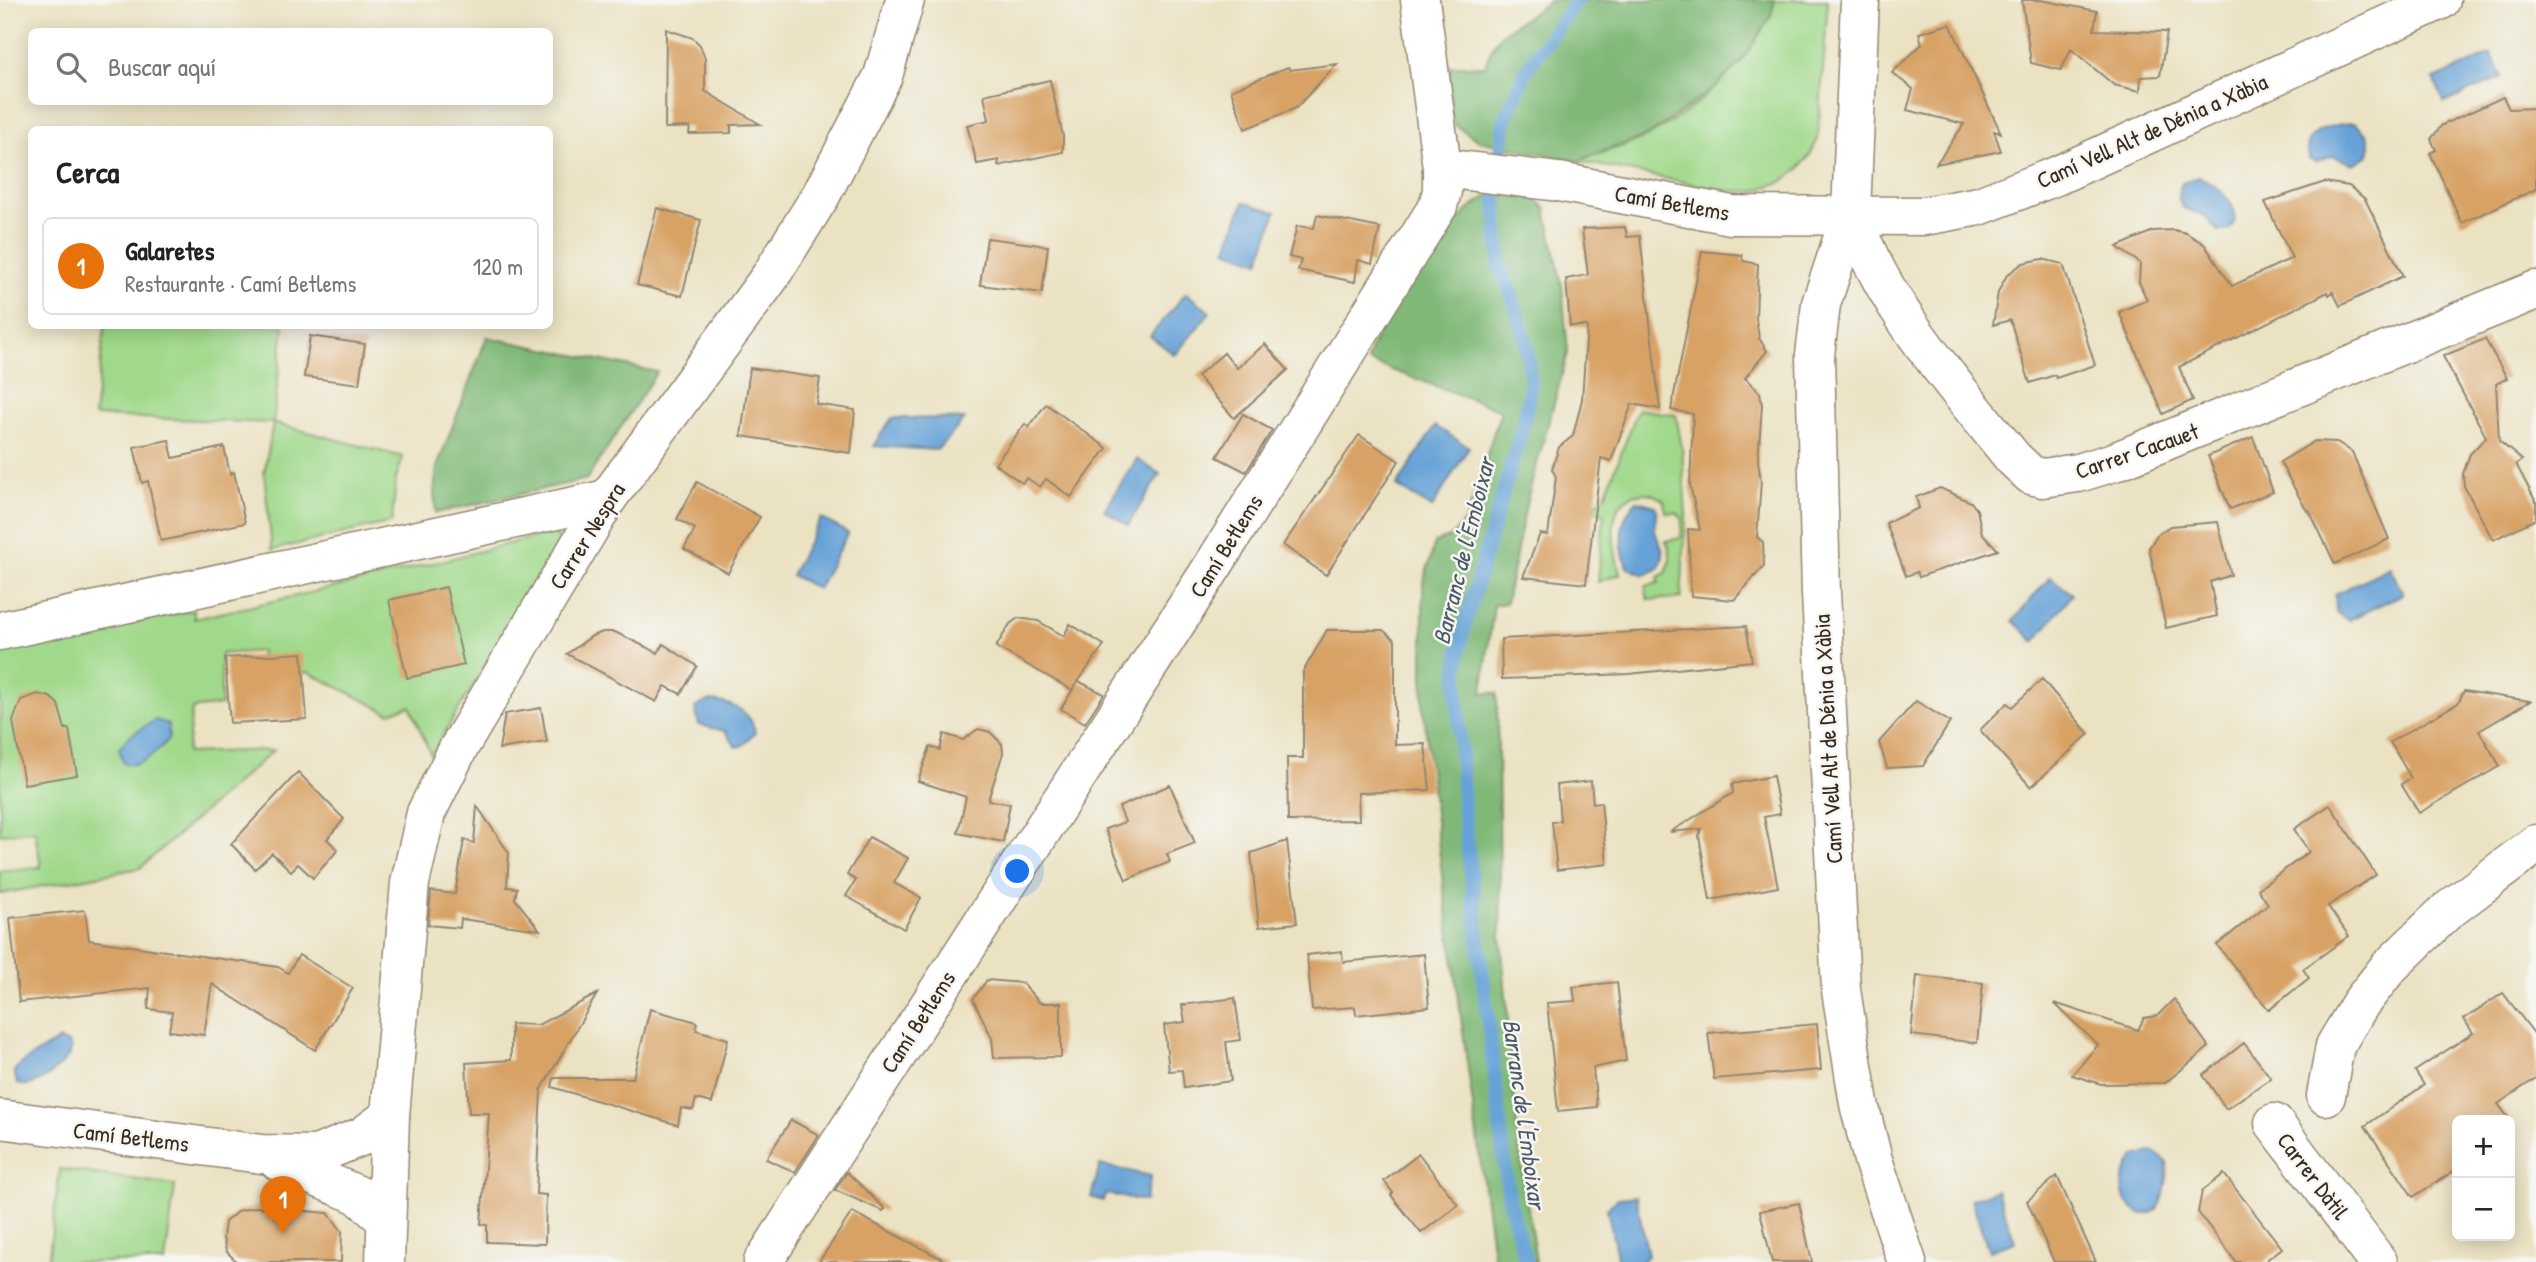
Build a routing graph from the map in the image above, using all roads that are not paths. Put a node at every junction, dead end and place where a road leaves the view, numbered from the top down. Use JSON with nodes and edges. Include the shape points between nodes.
{"nodes":[{"id":1,"x":905,"y":0,"type":"edge"},
{"id":2,"x":1420,"y":0,"type":"edge"},
{"id":3,"x":1860,"y":0,"type":"edge"},
{"id":4,"x":2441,"y":0,"type":"edge"},
{"id":5,"x":1442,"y":168,"type":"junction"},
{"id":6,"x":1851,"y":213,"type":"junction"},
{"id":7,"x":2536,"y":290,"type":"edge"},
{"id":8,"x":607,"y":499,"type":"junction"},
{"id":9,"x":0,"y":631,"type":"edge"},
{"id":10,"x":2536,"y":844,"type":"edge"},
{"id":11,"x":2326,"y":1096,"type":"dead end"},
{"id":12,"x":390,"y":1116,"type":"junction"},
{"id":13,"x":0,"y":1119,"type":"edge"},
{"id":14,"x":2274,"y":1123,"type":"dead end"},
{"id":15,"x":261,"y":1154,"type":"junction"},
{"id":16,"x":386,"y":1219,"type":"junction"},
{"id":17,"x":385,"y":1262,"type":"edge"},
{"id":18,"x":763,"y":1262,"type":"edge"},
{"id":19,"x":1907,"y":1262,"type":"edge"},
{"id":20,"x":2378,"y":1262,"type":"edge"}],
"edges":[{"from":1,"to":8,"type":"street","name":"Carrer Nespra","via":[[883,76],[821,195],[770,277]]},
{"from":2,"to":5,"type":"street"},
{"from":3,"to":6,"type":"street","name":"Camí Vell Alt de Dénia a Xàbia"},
{"from":4,"to":6,"type":"street","name":"Camí Vell Alt de Dénia a Xàbia","via":[[2056,176],[1979,206],[1924,216]]},
{"from":5,"to":6,"type":"street","name":"Camí Betlems","via":[[1559,182],[1731,215]]},
{"from":5,"to":18,"type":"street","name":"Camí Betlems","via":[[1438,206],[1213,566]]},
{"from":6,"to":7,"type":"street","name":"Carrer Cacauet","via":[[1897,309],[2014,458],[2031,475],[2043,478],[2078,473],[2187,435]]},
{"from":6,"to":19,"type":"street","name":"Camí Vell Alt de Dénia a Xàbia","via":[[1821,304],[1815,355],[1832,843],[1841,990],[1859,1104]]},
{"from":8,"to":9,"type":"street"},
{"from":8,"to":12,"type":"street","name":"Carrer Nespra","via":[[458,749],[426,813],[410,883]]},
{"from":10,"to":11,"type":"street","via":[[2446,912],[2389,967],[2335,1046]]},
{"from":12,"to":15,"type":"street","name":"Camí Betlems","via":[[363,1136],[316,1155]]},
{"from":12,"to":16,"type":"street"},
{"from":13,"to":15,"type":"street","name":"Camí Betlems"},
{"from":14,"to":20,"type":"street","name":"Carrer Dàtil"},
{"from":15,"to":16,"type":"street","name":"Camí Betlems","via":[[358,1195]]},
{"from":16,"to":17,"type":"street"}]}
